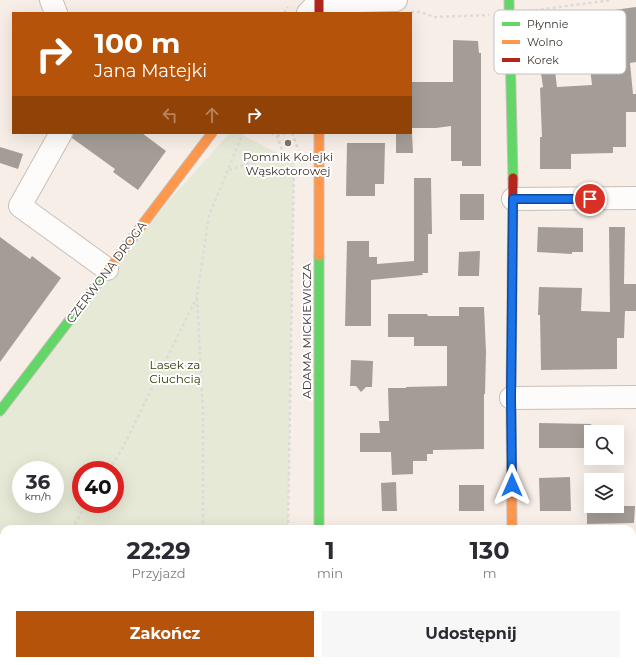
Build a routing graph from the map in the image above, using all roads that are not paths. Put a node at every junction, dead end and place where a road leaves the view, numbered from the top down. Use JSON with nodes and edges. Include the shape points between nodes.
{"nodes":[{"id":1,"x":51,"y":0,"type":"edge"},
{"id":2,"x":396,"y":0,"type":"edge"},
{"id":3,"x":317,"y":7,"type":"edge"},
{"id":4,"x":56,"y":12,"type":"edge"},
{"id":5,"x":510,"y":74,"type":"edge"},
{"id":6,"x":60,"y":134,"type":"edge"},
{"id":7,"x":211,"y":134,"type":"edge"},
{"id":8,"x":319,"y":134,"type":"edge"},
{"id":9,"x":636,"y":198,"type":"edge"},
{"id":10,"x":513,"y":199,"type":"junction"},
{"id":11,"x":107,"y":269,"type":"junction"},
{"id":12,"x":636,"y":397,"type":"edge"},
{"id":13,"x":511,"y":398,"type":"junction"},
{"id":14,"x":0,"y":411,"type":"edge"},
{"id":15,"x":319,"y":525,"type":"edge"},
{"id":16,"x":512,"y":525,"type":"edge"}],
"edges":[{"from":1,"to":4,"type":"street"},
{"from":2,"to":3,"type":"street"},
{"from":5,"to":10,"type":"street"},
{"from":6,"to":11,"type":"street","via":[[20,206]]},
{"from":7,"to":11,"type":"street","name":"CZERWONA DROGA"},
{"from":8,"to":15,"type":"street","name":"ADAMA MICKIEWICZA"},
{"from":9,"to":10,"type":"street"},
{"from":10,"to":13,"type":"street"},
{"from":11,"to":14,"type":"street","name":"CZERWONA DROGA"},
{"from":12,"to":13,"type":"street"},
{"from":13,"to":16,"type":"street"}]}
